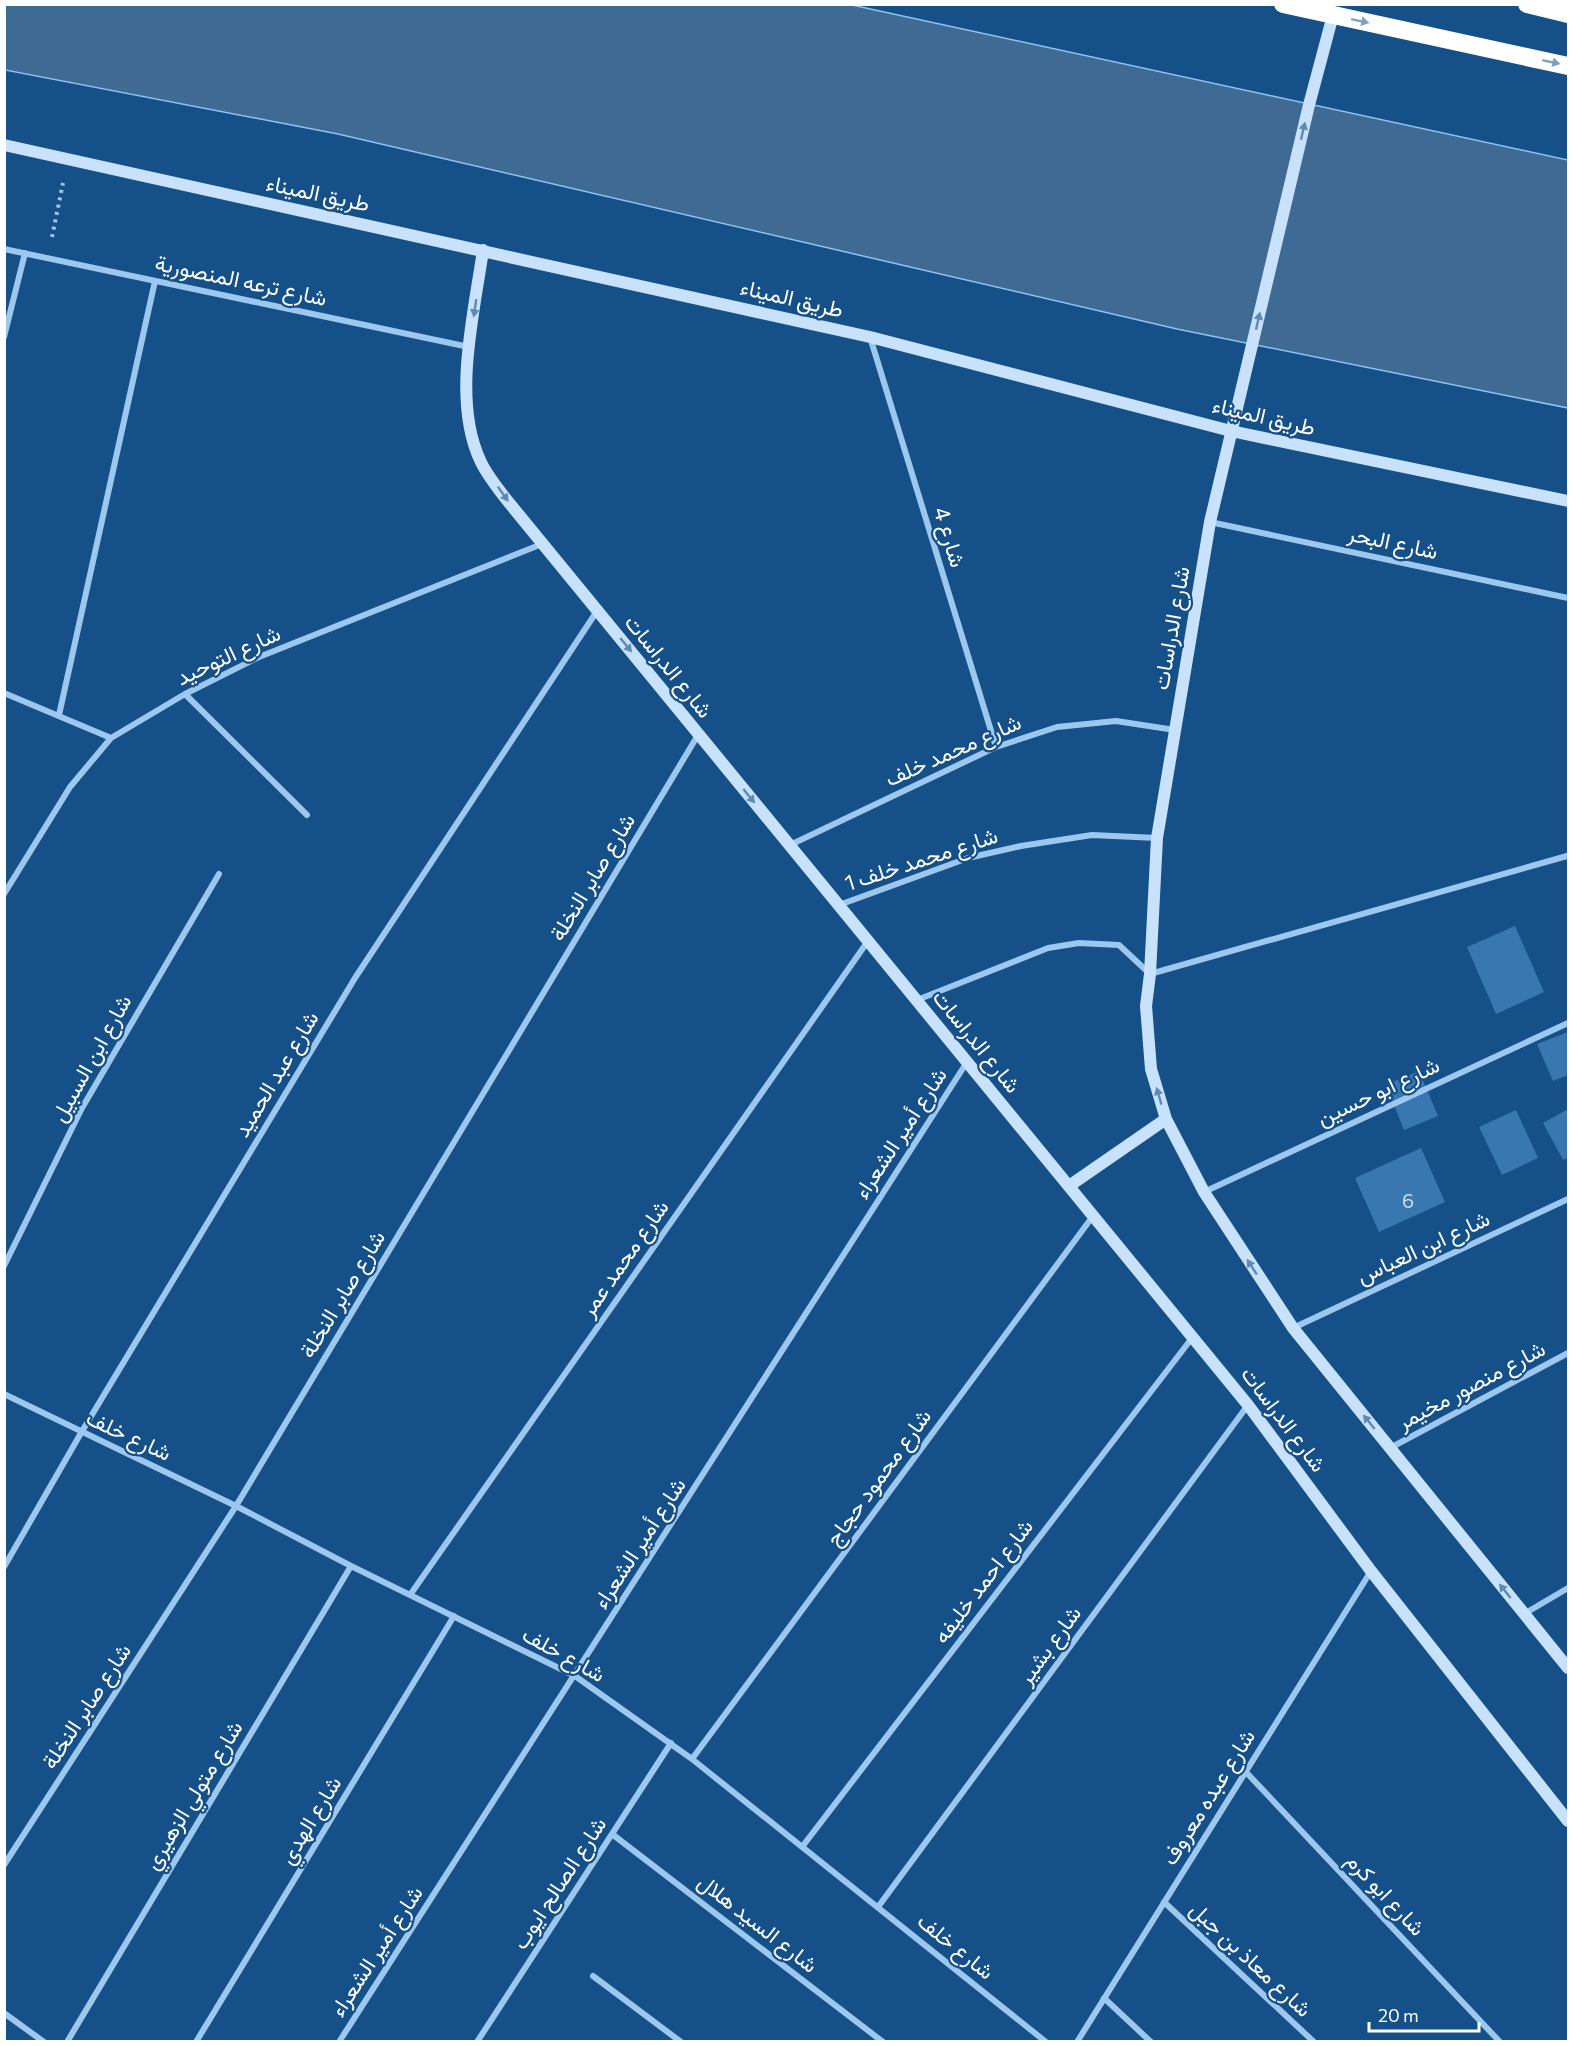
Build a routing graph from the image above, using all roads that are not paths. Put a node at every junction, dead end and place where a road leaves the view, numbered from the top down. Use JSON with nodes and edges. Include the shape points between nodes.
{"nodes":[{"id":1,"x":1283,"y":4,"type":"edge"},
{"id":2,"x":1527,"y":4,"type":"edge"},
{"id":3,"x":1569,"y":14,"type":"edge"},
{"id":4,"x":1333,"y":15,"type":"junction"},
{"id":5,"x":1569,"y":66,"type":"edge"},
{"id":6,"x":4,"y":145,"type":"edge"},
{"id":7,"x":4,"y":249,"type":"edge"},
{"id":8,"x":483,"y":250,"type":"junction"},
{"id":9,"x":25,"y":253,"type":"junction"},
{"id":10,"x":155,"y":280,"type":"junction"},
{"id":11,"x":4,"y":337,"type":"edge"},
{"id":12,"x":870,"y":337,"type":"junction"},
{"id":13,"x":470,"y":347,"type":"junction"},
{"id":14,"x":1231,"y":431,"type":"junction"},
{"id":15,"x":1569,"y":501,"type":"edge"},
{"id":16,"x":1210,"y":522,"type":"junction"},
{"id":17,"x":542,"y":544,"type":"junction"},
{"id":18,"x":1569,"y":598,"type":"edge"},
{"id":19,"x":597,"y":611,"type":"junction"},
{"id":20,"x":4,"y":693,"type":"edge"},
{"id":21,"x":185,"y":694,"type":"junction"},
{"id":22,"x":59,"y":715,"type":"junction"},
{"id":23,"x":1175,"y":730,"type":"junction"},
{"id":24,"x":698,"y":734,"type":"junction"},
{"id":25,"x":111,"y":738,"type":"junction"},
{"id":26,"x":996,"y":747,"type":"junction"},
{"id":27,"x":307,"y":815,"type":"dead end"},
{"id":28,"x":1157,"y":838,"type":"junction"},
{"id":29,"x":789,"y":845,"type":"junction"},
{"id":30,"x":1567,"y":856,"type":"edge"},
{"id":31,"x":219,"y":874,"type":"dead end"},
{"id":32,"x":4,"y":894,"type":"edge"},
{"id":33,"x":838,"y":905,"type":"junction"},
{"id":34,"x":868,"y":941,"type":"junction"},
{"id":35,"x":1150,"y":974,"type":"junction"},
{"id":36,"x":917,"y":1001,"type":"junction"},
{"id":37,"x":1569,"y":1023,"type":"edge"},
{"id":38,"x":967,"y":1062,"type":"junction"},
{"id":39,"x":1166,"y":1119,"type":"junction"},
{"id":40,"x":1069,"y":1186,"type":"junction"},
{"id":41,"x":1204,"y":1192,"type":"junction"},
{"id":42,"x":1569,"y":1199,"type":"edge"},
{"id":43,"x":1093,"y":1216,"type":"junction"},
{"id":44,"x":4,"y":1266,"type":"edge"},
{"id":45,"x":1293,"y":1328,"type":"junction"},
{"id":46,"x":1193,"y":1337,"type":"junction"},
{"id":47,"x":1569,"y":1353,"type":"edge"},
{"id":48,"x":4,"y":1394,"type":"edge"},
{"id":49,"x":1248,"y":1405,"type":"junction"},
{"id":50,"x":81,"y":1433,"type":"junction"},
{"id":51,"x":1390,"y":1448,"type":"junction"},
{"id":52,"x":237,"y":1506,"type":"junction"},
{"id":53,"x":351,"y":1566,"type":"junction"},
{"id":54,"x":4,"y":1567,"type":"edge"},
{"id":55,"x":1371,"y":1571,"type":"junction"},
{"id":56,"x":1569,"y":1588,"type":"edge"},
{"id":57,"x":410,"y":1595,"type":"junction"},
{"id":58,"x":1524,"y":1614,"type":"junction"},
{"id":59,"x":454,"y":1616,"type":"junction"},
{"id":60,"x":1569,"y":1668,"type":"edge"},
{"id":61,"x":575,"y":1676,"type":"junction"},
{"id":62,"x":671,"y":1743,"type":"junction"},
{"id":63,"x":692,"y":1760,"type":"junction"},
{"id":64,"x":1245,"y":1771,"type":"junction"},
{"id":65,"x":1569,"y":1821,"type":"edge"},
{"id":66,"x":612,"y":1834,"type":"junction"},
{"id":67,"x":802,"y":1847,"type":"junction"},
{"id":68,"x":4,"y":1865,"type":"edge"},
{"id":69,"x":1164,"y":1902,"type":"junction"},
{"id":70,"x":878,"y":1907,"type":"junction"},
{"id":71,"x":593,"y":1976,"type":"dead end"},
{"id":72,"x":1104,"y":1998,"type":"junction"},
{"id":73,"x":4,"y":2013,"type":"edge"},
{"id":74,"x":44,"y":2042,"type":"edge"},
{"id":75,"x":67,"y":2042,"type":"edge"},
{"id":76,"x":196,"y":2042,"type":"edge"},
{"id":77,"x":339,"y":2042,"type":"edge"},
{"id":78,"x":477,"y":2042,"type":"edge"},
{"id":79,"x":681,"y":2042,"type":"edge"},
{"id":80,"x":883,"y":2042,"type":"edge"},
{"id":81,"x":1046,"y":2042,"type":"edge"},
{"id":82,"x":1077,"y":2042,"type":"edge"},
{"id":83,"x":1151,"y":2042,"type":"edge"},
{"id":84,"x":1314,"y":2042,"type":"edge"},
{"id":85,"x":1500,"y":2042,"type":"edge"}],
"edges":[{"from":1,"to":4,"type":"highway"},
{"from":2,"to":3,"type":"highway"},
{"from":4,"to":5,"type":"highway","one_way":true},
{"from":14,"to":4,"type":"street","name":"شارع الدراسات","one_way":true},
{"from":6,"to":8,"type":"street","name":"طريق الميناء"},
{"from":7,"to":9,"type":"street","name":"شارع ترعه المنصورية"},
{"from":8,"to":12,"type":"street","name":"طريق الميناء"},
{"from":8,"to":13,"type":"street","name":"شارع الدراسات","one_way":true},
{"from":9,"to":10,"type":"street","name":"شارع ترعه المنصورية"},
{"from":9,"to":11,"type":"street"},
{"from":10,"to":13,"type":"street","name":"شارع ترعه المنصورية"},
{"from":10,"to":22,"type":"street"},
{"from":12,"to":14,"type":"street","name":"طريق الميناء"},
{"from":12,"to":26,"type":"street","name":"شارع 4"},
{"from":13,"to":17,"type":"street","name":"شارع الدراسات","one_way":true,"via":[[467,416],[480,461]]},
{"from":14,"to":15,"type":"street","name":"طريق الميناء"},
{"from":14,"to":16,"type":"street","name":"شارع الدراسات"},
{"from":16,"to":18,"type":"street","name":"شارع البحر"},
{"from":16,"to":23,"type":"street","name":"شارع الدراسات"},
{"from":17,"to":19,"type":"street","name":"شارع الدراسات"},
{"from":17,"to":21,"type":"street","name":"شارع التوحيد","via":[[259,657]]},
{"from":19,"to":24,"type":"street","name":"شارع الدراسات","one_way":true},
{"from":19,"to":50,"type":"street","name":"شارع عبد الحميد","via":[[355,978]]},
{"from":20,"to":22,"type":"street"},
{"from":21,"to":25,"type":"street","name":"شارع التوحيد"},
{"from":21,"to":27,"type":"street"},
{"from":22,"to":25,"type":"street"},
{"from":23,"to":26,"type":"street","name":"شارع محمد خلف","via":[[1116,721],[1058,727]]},
{"from":23,"to":28,"type":"street","name":"شارع الدراسات"},
{"from":24,"to":29,"type":"street","name":"شارع الدراسات","one_way":true},
{"from":24,"to":52,"type":"street","name":"شارع صابر النخلة"},
{"from":25,"to":32,"type":"street","name":"شارع التوحيد","via":[[70,787]]},
{"from":26,"to":29,"type":"street","name":"شارع محمد خلف"},
{"from":28,"to":33,"type":"street","name":"شارع محمد خلف 1","via":[[1092,836],[1021,846],[968,858]]},
{"from":28,"to":35,"type":"street","name":"شارع الدراسات"},
{"from":29,"to":33,"type":"street","name":"شارع الدراسات"},
{"from":30,"to":35,"type":"street"},
{"from":31,"to":44,"type":"street","name":"شارع ابن السبيل","via":[[82,1108]]},
{"from":33,"to":34,"type":"street","name":"شارع الدراسات"},
{"from":34,"to":36,"type":"street","name":"شارع الدراسات"},
{"from":34,"to":57,"type":"street","name":"شارع محمد عمر"},
{"from":35,"to":36,"type":"street","via":[[1119,945],[1079,943],[1048,948]]},
{"from":39,"to":35,"type":"street","name":"شارع الدراسات","one_way":true,"via":[[1151,1069],[1146,1006]]},
{"from":36,"to":38,"type":"street","name":"شارع الدراسات"},
{"from":37,"to":41,"type":"street","name":"شارع ابو حسين"},
{"from":38,"to":40,"type":"street","name":"شارع الدراسات"},
{"from":38,"to":61,"type":"street","name":"شارع أمير الشعراء"},
{"from":39,"to":40,"type":"street"},
{"from":39,"to":41,"type":"street","name":"شارع الدراسات"},
{"from":40,"to":43,"type":"street","name":"شارع الدراسات"},
{"from":45,"to":41,"type":"street","name":"شارع الدراسات","one_way":true},
{"from":42,"to":45,"type":"street","name":"شارع ابن العباس"},
{"from":43,"to":46,"type":"street","name":"شارع الدراسات"},
{"from":43,"to":63,"type":"street","name":"شارع محمود حجاج"},
{"from":51,"to":45,"type":"street","name":"شارع الدراسات","one_way":true},
{"from":46,"to":49,"type":"street","name":"شارع الدراسات"},
{"from":46,"to":67,"type":"street","name":"شارع احمد خليفه"},
{"from":47,"to":51,"type":"street","name":"شارع منصور مخيمر"},
{"from":48,"to":50,"type":"street","name":"شارع خلف"},
{"from":49,"to":55,"type":"street","name":"شارع الدراسات"},
{"from":49,"to":70,"type":"street","name":"شارع بشير"},
{"from":50,"to":52,"type":"street","name":"شارع خلف"},
{"from":50,"to":54,"type":"street","name":"شارع عبد الحميد"},
{"from":58,"to":51,"type":"street","name":"شارع الدراسات","one_way":true},
{"from":52,"to":53,"type":"street","name":"شارع خلف"},
{"from":52,"to":68,"type":"street","name":"شارع صابر النخلة"},
{"from":53,"to":57,"type":"street","name":"شارع خلف"},
{"from":53,"to":75,"type":"street","name":"شارع متولي الزهيري"},
{"from":55,"to":64,"type":"street","name":"شارع عبده معروف"},
{"from":55,"to":65,"type":"street","name":"شارع الدراسات"},
{"from":56,"to":58,"type":"street"},
{"from":57,"to":59,"type":"street","name":"شارع خلف"},
{"from":58,"to":60,"type":"street","name":"شارع الدراسات"},
{"from":59,"to":61,"type":"street","name":"شارع خلف"},
{"from":59,"to":76,"type":"street","name":"شارع الهدي"},
{"from":61,"to":62,"type":"street","name":"شارع خلف"},
{"from":61,"to":77,"type":"street","name":"شارع أمير الشعراء"},
{"from":62,"to":63,"type":"street","name":"شارع خلف"},
{"from":62,"to":66,"type":"street","name":"شارع الصالح ايوب"},
{"from":63,"to":67,"type":"street","name":"شارع خلف"},
{"from":64,"to":69,"type":"street","name":"شارع عبده معروف"},
{"from":64,"to":85,"type":"street","name":"شارع ابو كرم"},
{"from":66,"to":78,"type":"street","name":"شارع الصالح ايوب"},
{"from":66,"to":80,"type":"street","name":"شارع السيد هلال"},
{"from":67,"to":70,"type":"street","name":"شارع خلف"},
{"from":69,"to":72,"type":"street","name":"شارع عبده معروف"},
{"from":69,"to":84,"type":"street","name":"شارع معاذ بن جبل"},
{"from":70,"to":81,"type":"street","name":"شارع خلف"},
{"from":71,"to":79,"type":"street"},
{"from":72,"to":82,"type":"street","name":"شارع عبده معروف"},
{"from":72,"to":83,"type":"street"},
{"from":73,"to":74,"type":"street"}]}
